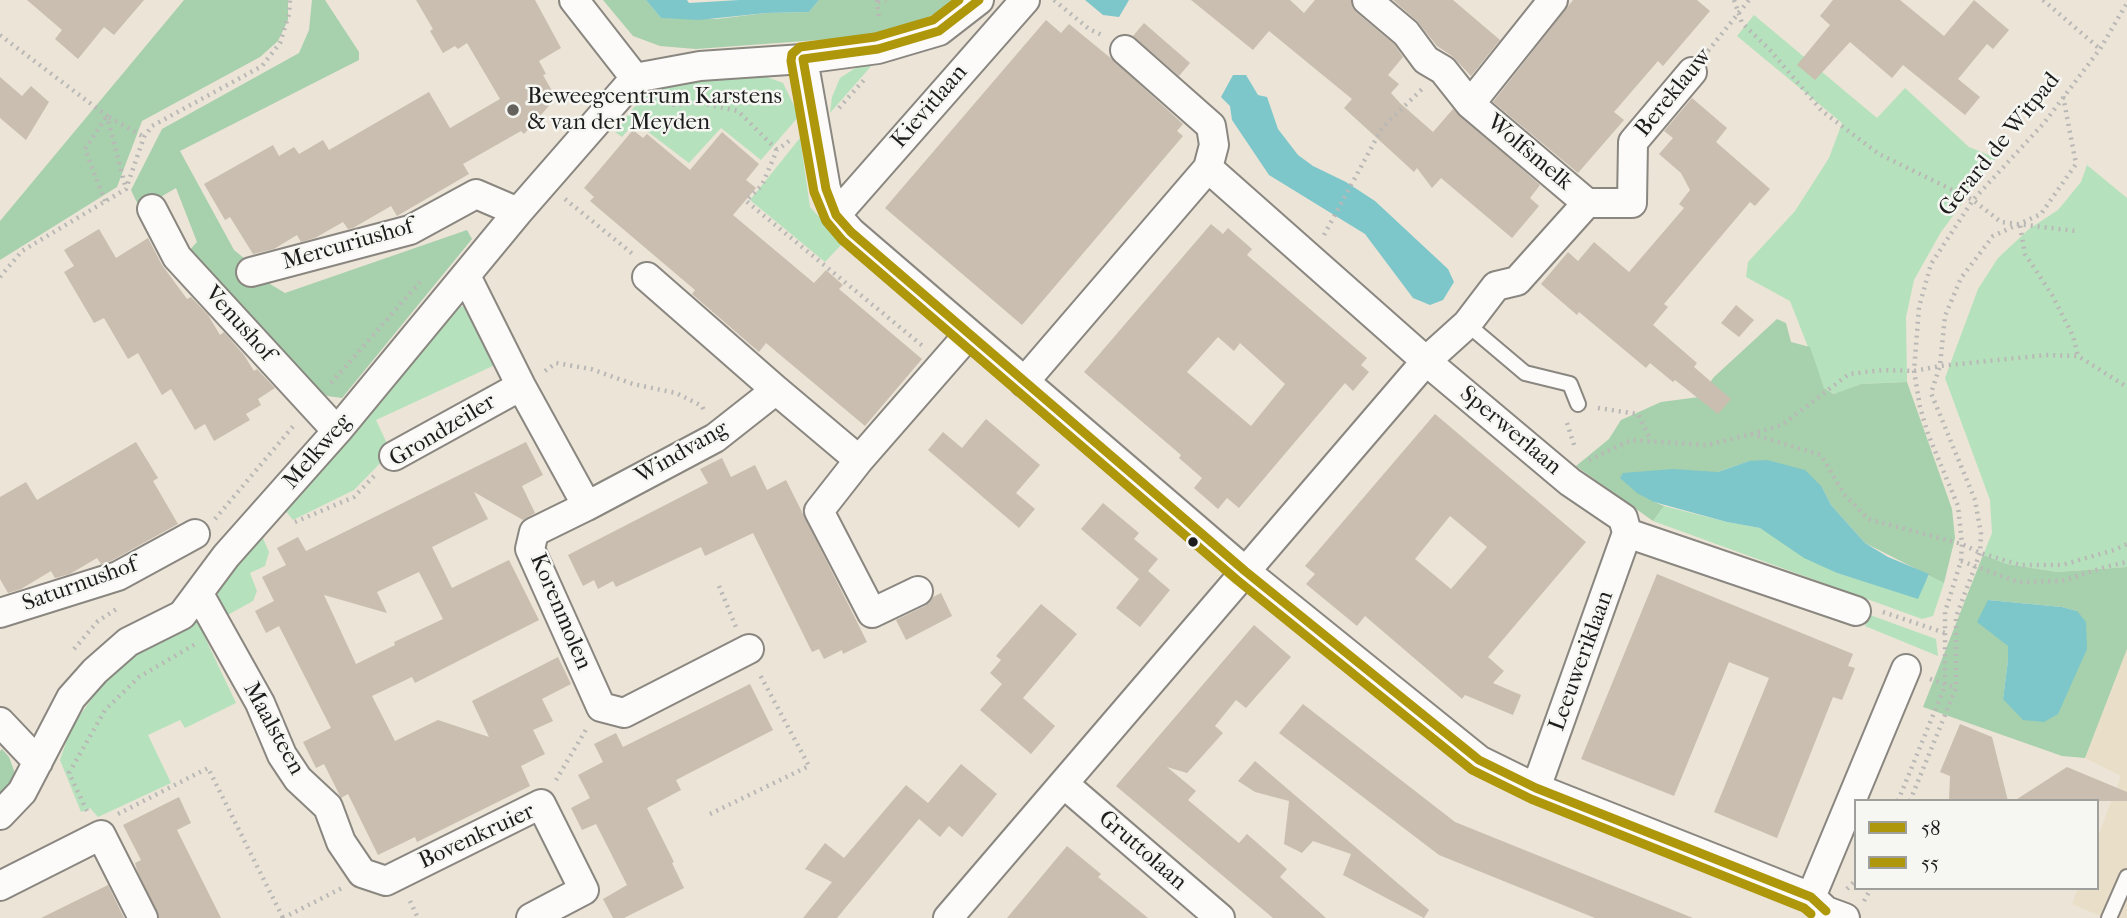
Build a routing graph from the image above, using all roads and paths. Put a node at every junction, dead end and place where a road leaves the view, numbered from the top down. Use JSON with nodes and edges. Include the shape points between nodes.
{"nodes":[{"id":1,"x":290,"y":0,"type":"edge"},
{"id":2,"x":574,"y":0,"type":"edge"},
{"id":3,"x":886,"y":0,"type":"edge"},
{"id":4,"x":979,"y":0,"type":"edge"},
{"id":5,"x":1025,"y":0,"type":"edge"},
{"id":6,"x":1054,"y":0,"type":"edge"},
{"id":7,"x":1367,"y":0,"type":"edge"},
{"id":8,"x":1553,"y":0,"type":"edge"},
{"id":9,"x":1734,"y":0,"type":"edge"},
{"id":10,"x":1749,"y":0,"type":"edge"},
{"id":11,"x":2043,"y":0,"type":"edge"},
{"id":12,"x":878,"y":2,"type":"dead end"},
{"id":13,"x":2127,"y":3,"type":"edge"},
{"id":14,"x":1740,"y":10,"type":"junction"},
{"id":15,"x":0,"y":35,"type":"edge"},
{"id":16,"x":1125,"y":50,"type":"joint"},
{"id":17,"x":2100,"y":50,"type":"junction"},
{"id":18,"x":803,"y":59,"type":"junction"},
{"id":19,"x":1692,"y":72,"type":"joint"},
{"id":20,"x":635,"y":78,"type":"junction"},
{"id":21,"x":1428,"y":84,"type":"dead end"},
{"id":22,"x":2063,"y":95,"type":"junction"},
{"id":23,"x":1470,"y":104,"type":"junction"},
{"id":24,"x":107,"y":116,"type":"junction"},
{"id":25,"x":144,"y":137,"type":"junction"},
{"id":26,"x":777,"y":150,"type":"dead end"},
{"id":27,"x":1208,"y":168,"type":"junction"},
{"id":28,"x":545,"y":183,"type":"junction"},
{"id":29,"x":126,"y":189,"type":"junction"},
{"id":30,"x":1973,"y":200,"type":"junction"},
{"id":31,"x":104,"y":201,"type":"junction"},
{"id":32,"x":1587,"y":203,"type":"junction"},
{"id":33,"x":152,"y":209,"type":"dead end"},
{"id":34,"x":518,"y":212,"type":"junction"},
{"id":35,"x":836,"y":215,"type":"junction"},
{"id":36,"x":1331,"y":225,"type":"dead end"},
{"id":37,"x":2020,"y":226,"type":"junction"},
{"id":38,"x":2076,"y":231,"type":"dead end"},
{"id":39,"x":251,"y":272,"type":"dead end"},
{"id":40,"x":466,"y":276,"type":"junction"},
{"id":41,"x":0,"y":277,"type":"edge"},
{"id":42,"x":647,"y":277,"type":"joint"},
{"id":43,"x":422,"y":279,"type":"dead end"},
{"id":44,"x":1467,"y":324,"type":"junction"},
{"id":45,"x":970,"y":334,"type":"junction"},
{"id":46,"x":2078,"y":356,"type":"junction"},
{"id":47,"x":1426,"y":361,"type":"junction"},
{"id":48,"x":1940,"y":366,"type":"junction"},
{"id":49,"x":1914,"y":371,"type":"junction"},
{"id":50,"x":1024,"y":382,"type":"junction"},
{"id":51,"x":521,"y":386,"type":"junction"},
{"id":52,"x":2127,"y":387,"type":"edge"},
{"id":53,"x":776,"y":390,"type":"junction"},
{"id":54,"x":1578,"y":404,"type":"junction"},
{"id":55,"x":312,"y":405,"type":"junction"},
{"id":56,"x":337,"y":430,"type":"junction"},
{"id":57,"x":1751,"y":434,"type":"junction"},
{"id":58,"x":715,"y":438,"type":"junction"},
{"id":59,"x":1651,"y":441,"type":"junction"},
{"id":60,"x":1577,"y":453,"type":"dead end"},
{"id":61,"x":394,"y":456,"type":"joint"},
{"id":62,"x":859,"y":460,"type":"junction"},
{"id":63,"x":1581,"y":464,"type":"dead end"},
{"id":64,"x":587,"y":506,"type":"junction"},
{"id":65,"x":262,"y":517,"type":"junction"},
{"id":66,"x":204,"y":528,"type":"joint"},
{"id":67,"x":1627,"y":533,"type":"junction"},
{"id":68,"x":1962,"y":544,"type":"junction"},
{"id":69,"x":2127,"y":544,"type":"edge"},
{"id":70,"x":1980,"y":553,"type":"junction"},
{"id":71,"x":1961,"y":561,"type":"junction"},
{"id":72,"x":2127,"y":562,"type":"edge"},
{"id":73,"x":1975,"y":566,"type":"junction"},
{"id":74,"x":1245,"y":571,"type":"junction"},
{"id":75,"x":719,"y":586,"type":"dead end"},
{"id":76,"x":918,"y":591,"type":"dead end"},
{"id":77,"x":198,"y":594,"type":"junction"},
{"id":78,"x":120,"y":606,"type":"dead end"},
{"id":79,"x":1856,"y":611,"type":"joint"},
{"id":80,"x":0,"y":613,"type":"edge"},
{"id":81,"x":218,"y":629,"type":"junction"},
{"id":82,"x":1945,"y":633,"type":"junction"},
{"id":83,"x":748,"y":650,"type":"junction"},
{"id":84,"x":70,"y":657,"type":"dead end"},
{"id":85,"x":1906,"y":669,"type":"dead end"},
{"id":86,"x":601,"y":706,"type":"junction"},
{"id":87,"x":0,"y":722,"type":"edge"},
{"id":88,"x":38,"y":762,"type":"junction"},
{"id":89,"x":1064,"y":784,"type":"junction"},
{"id":90,"x":1536,"y":788,"type":"junction"},
{"id":91,"x":1863,"y":799,"type":"edge"},
{"id":92,"x":1899,"y":799,"type":"edge"},
{"id":93,"x":1911,"y":799,"type":"edge"},
{"id":94,"x":541,"y":804,"type":"junction"},
{"id":95,"x":710,"y":814,"type":"dead end"},
{"id":96,"x":0,"y":815,"type":"edge"},
{"id":97,"x":117,"y":815,"type":"dead end"},
{"id":98,"x":89,"y":816,"type":"dead end"},
{"id":99,"x":1854,"y":826,"type":"edge"},
{"id":100,"x":2127,"y":877,"type":"edge"},
{"id":101,"x":377,"y":878,"type":"junction"},
{"id":102,"x":0,"y":886,"type":"edge"},
{"id":103,"x":1826,"y":911,"type":"edge"},
{"id":104,"x":143,"y":918,"type":"edge"},
{"id":105,"x":283,"y":918,"type":"edge"},
{"id":106,"x":531,"y":918,"type":"edge"},
{"id":107,"x":948,"y":918,"type":"edge"},
{"id":108,"x":1220,"y":918,"type":"edge"},
{"id":109,"x":2109,"y":918,"type":"edge"}],
"edges":[{"from":1,"to":25,"type":"path","via":[[280,43],[262,66],[152,126]]},
{"from":2,"to":20,"type":"street"},
{"from":3,"to":12,"type":"path"},
{"from":4,"to":18,"type":"street","via":[[939,31],[878,49]]},
{"from":5,"to":35,"type":"street","name":"Kievitlaan"},
{"from":6,"to":16,"type":"path","via":[[1089,29],[1119,42]]},
{"from":7,"to":23,"type":"street","name":"Wolfsmelk","via":[[1406,33],[1426,60],[1443,69]]},
{"from":8,"to":23,"type":"street","name":"Wolfsmelk"},
{"from":9,"to":14,"type":"path"},
{"from":10,"to":14,"type":"path","name":"Bereklauw"},
{"from":11,"to":17,"type":"path"},
{"from":13,"to":17,"type":"path","name":"Gerard de Witpad"},
{"from":14,"to":19,"type":"path","name":"Bereklauw"},
{"from":14,"to":30,"type":"path","via":[[1742,23],[1822,111],[1880,154]]},
{"from":15,"to":24,"type":"path"},
{"from":16,"to":27,"type":"street","via":[[1211,126],[1214,145]]},
{"from":17,"to":22,"type":"path","name":"Gerard de Witpad"},
{"from":18,"to":20,"type":"street","via":[[700,66]]},
{"from":18,"to":35,"type":"street","via":[[826,189]]},
{"from":19,"to":32,"type":"street","name":"Bereklauw","via":[[1633,142],[1632,203]]},
{"from":20,"to":26,"type":"path","via":[[645,95],[673,105],[700,103],[738,111]]},
{"from":20,"to":28,"type":"street","name":"Melkweg"},
{"from":21,"to":36,"type":"path","via":[[1382,128]]},
{"from":22,"to":30,"type":"path","name":"Gerard de Witpad","via":[[2044,123]]},
{"from":22,"to":37,"type":"path","via":[[2077,164],[2041,214]]},
{"from":23,"to":32,"type":"street","name":"Wolfsmelk"},
{"from":24,"to":25,"type":"path"},
{"from":24,"to":29,"type":"path"},
{"from":24,"to":31,"type":"path","via":[[85,149]]},
{"from":25,"to":29,"type":"path"},
{"from":27,"to":47,"type":"street","name":"Sperwerlaan"},
{"from":27,"to":50,"type":"street"},
{"from":28,"to":34,"type":"street","name":"Melkweg"},
{"from":28,"to":42,"type":"path","via":[[654,271]]},
{"from":29,"to":31,"type":"path"},
{"from":30,"to":37,"type":"path","via":[[2001,222]]},
{"from":30,"to":49,"type":"path","name":"Gerard de Witpad","via":[[1931,264],[1919,307]]},
{"from":31,"to":41,"type":"path","via":[[22,251]]},
{"from":32,"to":44,"type":"street","via":[[1517,281],[1496,286]]},
{"from":33,"to":55,"type":"street","name":"Venushof","via":[[177,257]]},
{"from":34,"to":39,"type":"street","name":"Mercuriushof","via":[[476,194],[410,230]]},
{"from":34,"to":40,"type":"street","name":"Melkweg"},
{"from":35,"to":45,"type":"street"},
{"from":37,"to":38,"type":"path"},
{"from":37,"to":46,"type":"path","via":[[2025,254],[2073,335]]},
{"from":37,"to":48,"type":"path","via":[[1993,236],[1961,278],[1945,316]]},
{"from":40,"to":51,"type":"street"},
{"from":40,"to":56,"type":"street","name":"Melkweg"},
{"from":42,"to":53,"type":"street"},
{"from":43,"to":55,"type":"path"},
{"from":44,"to":47,"type":"street"},
{"from":44,"to":54,"type":"lane","via":[[1525,373],[1570,384]]},
{"from":45,"to":50,"type":"street"},
{"from":45,"to":62,"type":"street"},
{"from":46,"to":48,"type":"path"},
{"from":46,"to":52,"type":"path"},
{"from":47,"to":67,"type":"street","name":"Sperwerlaan","via":[[1570,482],[1623,518]]},
{"from":47,"to":74,"type":"street"},
{"from":48,"to":49,"type":"path"},
{"from":48,"to":70,"type":"path","via":[[1931,393],[1975,500]]},
{"from":49,"to":57,"type":"path","via":[[1849,374],[1782,425]]},
{"from":49,"to":68,"type":"path","name":"Gerard de Witpad","via":[[1928,435],[1958,506]]},
{"from":50,"to":74,"type":"street"},
{"from":51,"to":58,"type":"path","via":[[556,363],[591,369],[676,393],[702,406]]},
{"from":51,"to":61,"type":"street","name":"Grondzeiler"},
{"from":51,"to":64,"type":"street"},
{"from":53,"to":58,"type":"street","name":"Windvang"},
{"from":53,"to":62,"type":"street"},
{"from":54,"to":59,"type":"path","via":[[1638,414]]},
{"from":54,"to":60,"type":"path","via":[[1566,420]]},
{"from":55,"to":56,"type":"street","name":"Venushof"},
{"from":55,"to":66,"type":"path"},
{"from":56,"to":65,"type":"street","name":"Melkweg"},
{"from":57,"to":59,"type":"path","via":[[1707,445]]},
{"from":57,"to":68,"type":"path","via":[[1821,455],[1844,494],[1868,519]]},
{"from":58,"to":64,"type":"street","name":"Windvang"},
{"from":59,"to":63,"type":"path","via":[[1631,440]]},
{"from":61,"to":65,"type":"path","name":"Grondzeiler","via":[[354,497],[276,530]]},
{"from":62,"to":76,"type":"street","via":[[819,511],[872,613]]},
{"from":64,"to":86,"type":"street","name":"Korenmolen","via":[[534,532],[530,549]]},
{"from":65,"to":77,"type":"street","name":"Melkweg"},
{"from":66,"to":80,"type":"street","name":"Saturnushof","via":[[118,576]]},
{"from":67,"to":79,"type":"street"},
{"from":67,"to":90,"type":"street","name":"Leeuweriklaan"},
{"from":68,"to":70,"type":"path"},
{"from":68,"to":71,"type":"path","name":"Gerard de Witpad"},
{"from":69,"to":70,"type":"path","via":[[2062,565],[2021,565]]},
{"from":70,"to":73,"type":"path"},
{"from":71,"to":73,"type":"path"},
{"from":71,"to":82,"type":"path","name":"Gerard de Witpad","via":[[1945,612]]},
{"from":72,"to":73,"type":"path","via":[[2062,581],[2018,582]]},
{"from":73,"to":93,"type":"path","via":[[1955,617],[1956,688]]},
{"from":74,"to":89,"type":"street"},
{"from":74,"to":90,"type":"street","via":[[1479,760]]},
{"from":75,"to":83,"type":"path"},
{"from":77,"to":81,"type":"street","name":"Maalsteen"},
{"from":77,"to":88,"type":"street","name":"Melkweg","via":[[182,615],[128,642],[94,671],[71,698]]},
{"from":78,"to":84,"type":"path","via":[[98,621]]},
{"from":79,"to":82,"type":"path","via":[[1869,608]]},
{"from":81,"to":98,"type":"path","via":[[139,677],[105,710],[69,773]]},
{"from":81,"to":101,"type":"street","name":"Maalsteen","via":[[282,755],[298,779],[328,807],[341,842],[362,873]]},
{"from":82,"to":92,"type":"path","name":"Gerard de Witpad","via":[[1945,685]]},
{"from":83,"to":86,"type":"street","via":[[624,713]]},
{"from":83,"to":95,"type":"path","via":[[809,766]]},
{"from":85,"to":91,"type":"street"},
{"from":86,"to":94,"type":"path"},
{"from":87,"to":88,"type":"street"},
{"from":88,"to":96,"type":"street","name":"Melkweg","via":[[22,792]]},
{"from":89,"to":107,"type":"street"},
{"from":89,"to":108,"type":"street","name":"Gruttolaan"},
{"from":90,"to":103,"type":"street"},
{"from":94,"to":101,"type":"street","name":"Bovenkruier"},
{"from":94,"to":106,"type":"street","name":"Bovenkruier","via":[[584,890]]},
{"from":97,"to":105,"type":"path","via":[[208,768]]},
{"from":99,"to":103,"type":"street"},
{"from":100,"to":109,"type":"lane"},
{"from":101,"to":105,"type":"path"},
{"from":102,"to":104,"type":"street","via":[[101,835]]}]}
